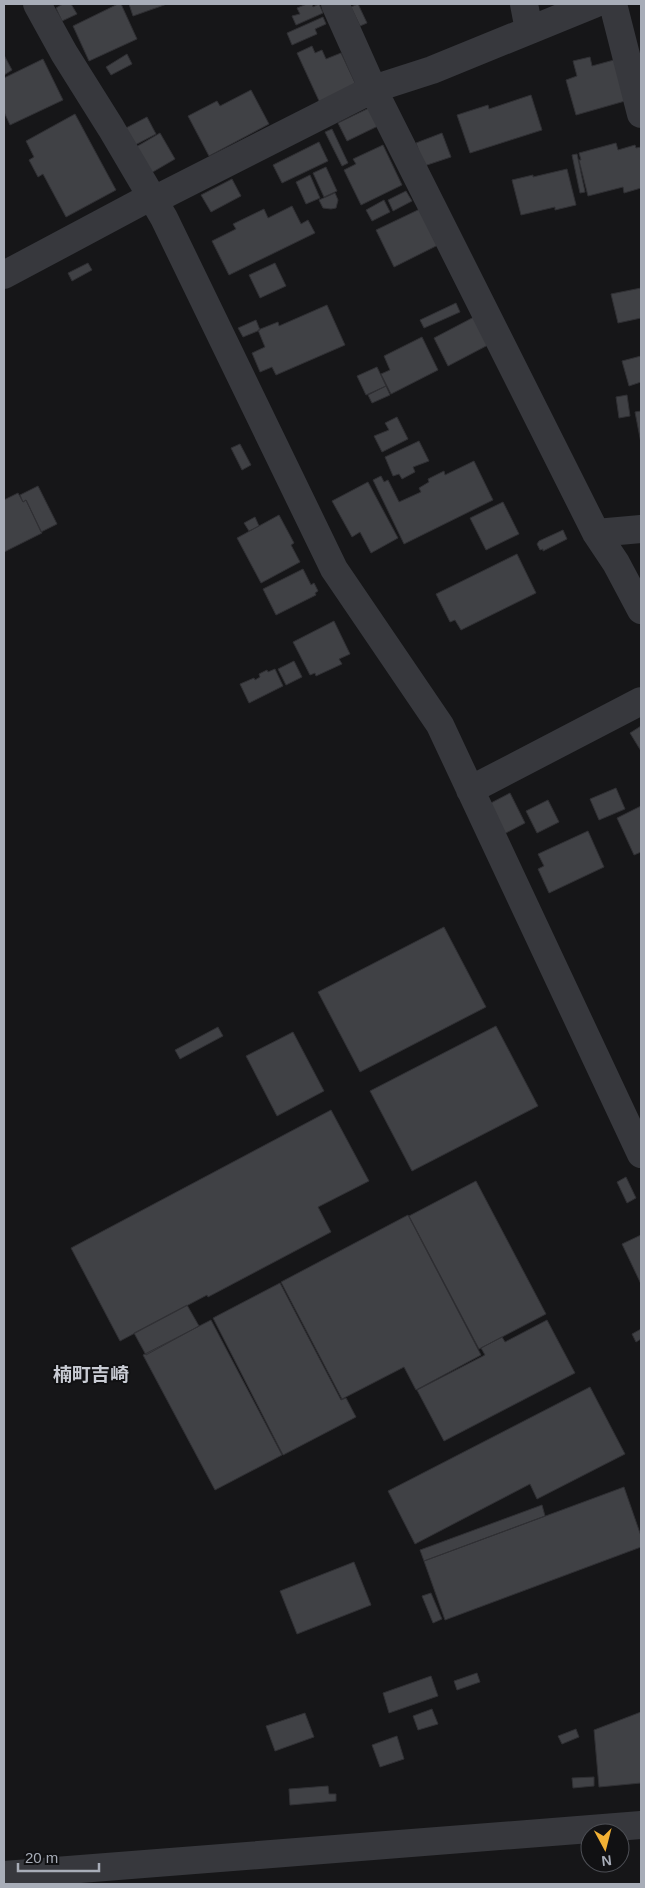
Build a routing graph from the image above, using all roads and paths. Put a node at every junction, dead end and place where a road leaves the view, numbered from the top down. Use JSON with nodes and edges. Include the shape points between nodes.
{"nodes":[{"id":1,"x":37,"y":4,"type":"edge"},
{"id":2,"x":335,"y":4,"type":"edge"},
{"id":3,"x":594,"y":4,"type":"edge"},
{"id":4,"x":613,"y":4,"type":"edge"},
{"id":5,"x":526,"y":17,"type":"edge"},
{"id":6,"x":373,"y":89,"type":"junction"},
{"id":7,"x":641,"y":114,"type":"edge"},
{"id":8,"x":153,"y":198,"type":"junction"},
{"id":9,"x":4,"y":275,"type":"edge"},
{"id":10,"x":641,"y":529,"type":"edge"},
{"id":11,"x":596,"y":533,"type":"junction"},
{"id":12,"x":641,"y":610,"type":"edge"},
{"id":13,"x":641,"y":702,"type":"edge"},
{"id":14,"x":470,"y":790,"type":"junction"},
{"id":15,"x":641,"y":1154,"type":"edge"},
{"id":16,"x":641,"y":1824,"type":"edge"},
{"id":17,"x":4,"y":1875,"type":"edge"}],
"edges":[{"from":1,"to":8,"type":"street"},
{"from":2,"to":6,"type":"street"},
{"from":3,"to":5,"type":"street"},
{"from":4,"to":7,"type":"street"},
{"from":5,"to":6,"type":"street","via":[[432,70]]},
{"from":6,"to":8,"type":"street"},
{"from":6,"to":11,"type":"street"},
{"from":8,"to":9,"type":"street"},
{"from":8,"to":14,"type":"street","via":[[334,569],[440,725]]},
{"from":10,"to":11,"type":"street"},
{"from":11,"to":12,"type":"street"},
{"from":13,"to":14,"type":"street"},
{"from":14,"to":15,"type":"street"},
{"from":16,"to":17,"type":"street"}]}
